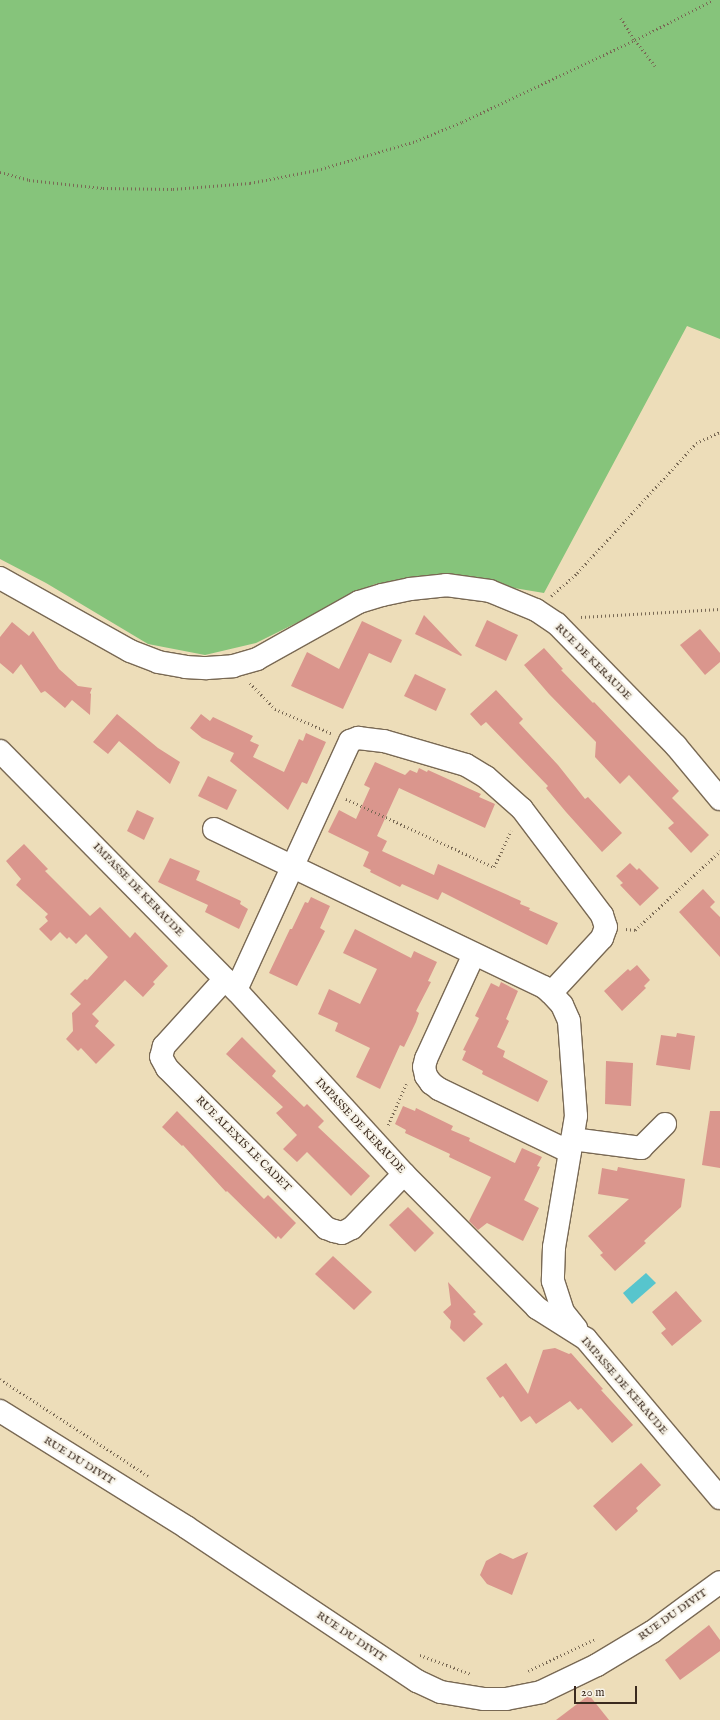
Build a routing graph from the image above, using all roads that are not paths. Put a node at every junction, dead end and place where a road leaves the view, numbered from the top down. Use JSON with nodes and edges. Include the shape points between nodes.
{"nodes":[{"id":1,"x":0,"y":578,"type":"edge"},
{"id":2,"x":0,"y":751,"type":"edge"},
{"id":3,"x":720,"y":799,"type":"edge"},
{"id":4,"x":214,"y":829,"type":"dead end"},
{"id":5,"x":292,"y":866,"type":"junction"},
{"id":6,"x":474,"y":954,"type":"junction"},
{"id":7,"x":230,"y":985,"type":"junction"},
{"id":8,"x":552,"y":993,"type":"junction"},
{"id":9,"x":665,"y":1124,"type":"dead end"},
{"id":10,"x":571,"y":1146,"type":"junction"},
{"id":11,"x":404,"y":1174,"type":"junction"},
{"id":12,"x":586,"y":1339,"type":"junction"},
{"id":13,"x":0,"y":1411,"type":"edge"},
{"id":14,"x":720,"y":1498,"type":"edge"},
{"id":15,"x":720,"y":1582,"type":"edge"}],
"edges":[{"from":1,"to":3,"type":"street","name":"RUE DE KERAUDE","via":[[130,651],[158,662],[207,668],[233,666],[257,659],[359,602],[382,595],[446,585],[490,591],[536,610],[557,624],[676,746]]},
{"from":2,"to":7,"type":"street","name":"IMPASSE DE KERAUDE"},
{"from":4,"to":5,"type":"street"},
{"from":5,"to":6,"type":"street"},
{"from":5,"to":7,"type":"street","name":"RUE ALEXIS LE CADET"},
{"from":5,"to":8,"type":"street","name":"RUE ALEXIS LE CADET","via":[[350,741],[358,738],[384,741],[462,763],[486,777],[522,809],[602,915],[606,927],[602,938]]},
{"from":6,"to":8,"type":"street"},
{"from":6,"to":10,"type":"street","via":[[426,1059],[426,1076],[439,1089]]},
{"from":7,"to":11,"type":"street","name":"IMPASSE DE KERAUDE"},
{"from":7,"to":11,"type":"street","name":"RUE ALEXIS LE CADET","via":[[164,1046],[161,1057],[167,1068],[326,1228],[342,1233],[352,1228]]},
{"from":8,"to":10,"type":"street","via":[[562,1005],[569,1021],[576,1116]]},
{"from":9,"to":10,"type":"street","via":[[641,1148]]},
{"from":10,"to":12,"type":"street","via":[[554,1247],[553,1281],[563,1312]]},
{"from":11,"to":12,"type":"street","name":"IMPASSE DE KERAUDE","via":[[537,1308]]},
{"from":12,"to":14,"type":"street","name":"IMPASSE DE KERAUDE"},
{"from":13,"to":15,"type":"street","name":"RUE DU DIVIT","via":[[186,1527],[417,1681],[441,1692],[484,1699],[506,1699],[542,1692],[597,1665],[652,1632]]}]}
